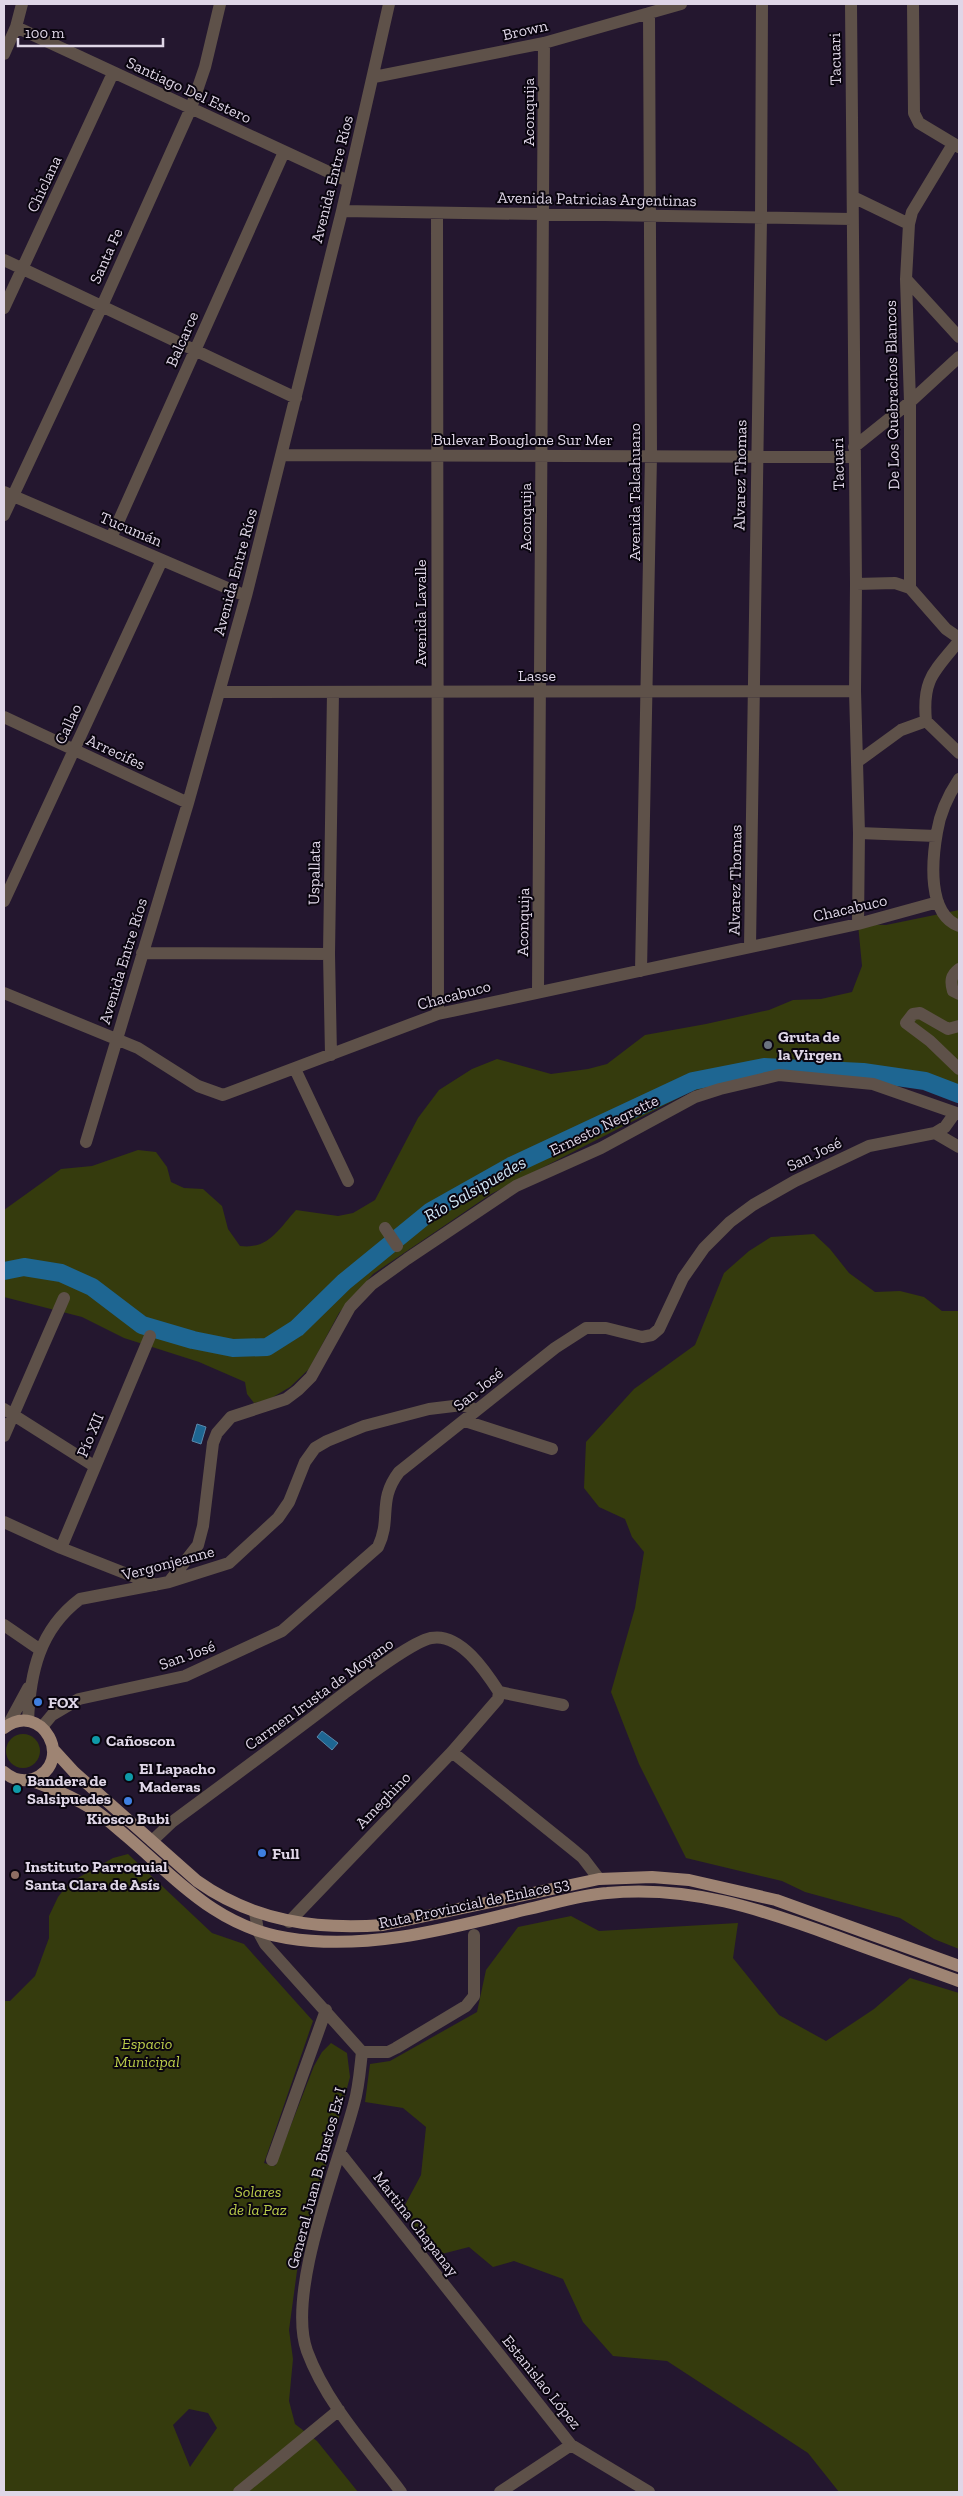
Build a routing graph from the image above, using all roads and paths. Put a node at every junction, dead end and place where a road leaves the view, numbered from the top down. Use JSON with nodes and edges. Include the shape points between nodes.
{"nodes":[{"id":1,"x":22,"y":4,"type":"edge"},
{"id":2,"x":220,"y":4,"type":"edge"},
{"id":3,"x":389,"y":4,"type":"edge"},
{"id":4,"x":681,"y":4,"type":"edge"},
{"id":5,"x":762,"y":4,"type":"edge"},
{"id":6,"x":851,"y":4,"type":"edge"},
{"id":7,"x":913,"y":4,"type":"edge"},
{"id":8,"x":649,"y":13,"type":"junction"},
{"id":9,"x":16,"y":27,"type":"junction"},
{"id":10,"x":544,"y":43,"type":"junction"},
{"id":11,"x":4,"y":54,"type":"edge"},
{"id":12,"x":113,"y":73,"type":"junction"},
{"id":13,"x":374,"y":78,"type":"junction"},
{"id":14,"x":191,"y":108,"type":"junction"},
{"id":15,"x":956,"y":145,"type":"edge"},
{"id":16,"x":284,"y":152,"type":"junction"},
{"id":17,"x":348,"y":181,"type":"junction"},
{"id":18,"x":853,"y":197,"type":"junction"},
{"id":19,"x":342,"y":211,"type":"junction"},
{"id":20,"x":437,"y":212,"type":"junction"},
{"id":21,"x":543,"y":213,"type":"junction"},
{"id":22,"x":649,"y":217,"type":"junction"},
{"id":23,"x":761,"y":218,"type":"junction"},
{"id":24,"x":852,"y":219,"type":"junction"},
{"id":25,"x":910,"y":224,"type":"junction"},
{"id":26,"x":4,"y":260,"type":"edge"},
{"id":27,"x":22,"y":269,"type":"junction"},
{"id":28,"x":906,"y":279,"type":"junction"},
{"id":29,"x":102,"y":306,"type":"junction"},
{"id":30,"x":4,"y":308,"type":"edge"},
{"id":31,"x":959,"y":337,"type":"edge"},
{"id":32,"x":195,"y":350,"type":"junction"},
{"id":33,"x":959,"y":357,"type":"edge"},
{"id":34,"x":296,"y":398,"type":"junction"},
{"id":35,"x":910,"y":402,"type":"junction"},
{"id":36,"x":854,"y":452,"type":"junction"},
{"id":37,"x":282,"y":455,"type":"junction"},
{"id":38,"x":438,"y":455,"type":"junction"},
{"id":39,"x":542,"y":456,"type":"junction"},
{"id":40,"x":651,"y":456,"type":"junction"},
{"id":41,"x":756,"y":456,"type":"junction"},
{"id":42,"x":8,"y":494,"type":"edge"},
{"id":43,"x":4,"y":515,"type":"edge"},
{"id":44,"x":110,"y":538,"type":"junction"},
{"id":45,"x":162,"y":560,"type":"junction"},
{"id":46,"x":856,"y":584,"type":"junction"},
{"id":47,"x":910,"y":588,"type":"junction"},
{"id":48,"x":246,"y":596,"type":"junction"},
{"id":49,"x":959,"y":640,"type":"edge"},
{"id":50,"x":647,"y":691,"type":"junction"},
{"id":51,"x":753,"y":691,"type":"junction"},
{"id":52,"x":855,"y":691,"type":"junction"},
{"id":53,"x":219,"y":692,"type":"junction"},
{"id":54,"x":333,"y":692,"type":"junction"},
{"id":55,"x":436,"y":692,"type":"junction"},
{"id":56,"x":541,"y":692,"type":"junction"},
{"id":57,"x":4,"y":717,"type":"edge"},
{"id":58,"x":926,"y":721,"type":"junction"},
{"id":59,"x":74,"y":750,"type":"junction"},
{"id":60,"x":959,"y":753,"type":"edge"},
{"id":61,"x":857,"y":762,"type":"junction"},
{"id":62,"x":959,"y":779,"type":"edge"},
{"id":63,"x":188,"y":803,"type":"junction"},
{"id":64,"x":859,"y":833,"type":"junction"},
{"id":65,"x":936,"y":836,"type":"junction"},
{"id":66,"x":4,"y":900,"type":"edge"},
{"id":67,"x":938,"y":902,"type":"junction"},
{"id":68,"x":858,"y":924,"type":"junction"},
{"id":69,"x":959,"y":926,"type":"edge"},
{"id":70,"x":750,"y":947,"type":"junction"},
{"id":71,"x":142,"y":953,"type":"junction"},
{"id":72,"x":329,"y":954,"type":"junction"},
{"id":73,"x":959,"y":969,"type":"edge"},
{"id":74,"x":641,"y":971,"type":"junction"},
{"id":75,"x":538,"y":992,"type":"junction"},
{"id":76,"x":4,"y":993,"type":"edge"},
{"id":77,"x":959,"y":994,"type":"edge"},
{"id":78,"x":438,"y":1014,"type":"junction"},
{"id":79,"x":959,"y":1026,"type":"edge"},
{"id":80,"x":117,"y":1038,"type":"junction"},
{"id":81,"x":331,"y":1055,"type":"junction"},
{"id":82,"x":295,"y":1068,"type":"junction"},
{"id":83,"x":959,"y":1069,"type":"edge"},
{"id":84,"x":957,"y":1114,"type":"edge"},
{"id":85,"x":935,"y":1133,"type":"junction"},
{"id":86,"x":86,"y":1142,"type":"dead end"},
{"id":87,"x":959,"y":1147,"type":"edge"},
{"id":88,"x":348,"y":1181,"type":"dead end"},
{"id":89,"x":385,"y":1228,"type":"dead end"},
{"id":90,"x":398,"y":1246,"type":"dead end"},
{"id":91,"x":64,"y":1298,"type":"dead end"},
{"id":92,"x":150,"y":1336,"type":"dead end"},
{"id":93,"x":477,"y":1410,"type":"junction"},
{"id":94,"x":9,"y":1412,"type":"edge"},
{"id":95,"x":465,"y":1421,"type":"junction"},
{"id":96,"x":4,"y":1436,"type":"edge"},
{"id":97,"x":552,"y":1449,"type":"dead end"},
{"id":98,"x":94,"y":1466,"type":"junction"},
{"id":99,"x":4,"y":1522,"type":"edge"},
{"id":100,"x":61,"y":1548,"type":"junction"},
{"id":101,"x":169,"y":1582,"type":"junction"},
{"id":102,"x":155,"y":1585,"type":"junction"},
{"id":103,"x":4,"y":1625,"type":"edge"},
{"id":104,"x":39,"y":1649,"type":"junction"},
{"id":105,"x":30,"y":1684,"type":"junction"},
{"id":106,"x":499,"y":1695,"type":"junction"},
{"id":107,"x":563,"y":1705,"type":"dead end"},
{"id":108,"x":28,"y":1721,"type":"junction"},
{"id":109,"x":6,"y":1727,"type":"edge"},
{"id":110,"x":42,"y":1727,"type":"junction"},
{"id":111,"x":53,"y":1748,"type":"junction"},
{"id":112,"x":452,"y":1752,"type":"junction"},
{"id":113,"x":5,"y":1777,"type":"edge"},
{"id":114,"x":30,"y":1780,"type":"junction"},
{"id":115,"x":149,"y":1838,"type":"junction"},
{"id":116,"x":137,"y":1845,"type":"junction"},
{"id":117,"x":599,"y":1879,"type":"junction"},
{"id":118,"x":255,"y":1912,"type":"junction"},
{"id":119,"x":290,"y":1922,"type":"junction"},
{"id":120,"x":258,"y":1931,"type":"junction"},
{"id":121,"x":474,"y":1935,"type":"dead end"},
{"id":122,"x":959,"y":1966,"type":"edge"},
{"id":123,"x":959,"y":1981,"type":"edge"},
{"id":124,"x":326,"y":2010,"type":"junction"},
{"id":125,"x":362,"y":2052,"type":"junction"},
{"id":126,"x":340,"y":2153,"type":"junction"},
{"id":127,"x":272,"y":2160,"type":"dead end"},
{"id":128,"x":467,"y":2315,"type":"joint"},
{"id":129,"x":339,"y":2410,"type":"junction"},
{"id":130,"x":571,"y":2444,"type":"junction"},
{"id":131,"x":239,"y":2492,"type":"edge"},
{"id":132,"x":401,"y":2492,"type":"edge"},
{"id":133,"x":500,"y":2492,"type":"edge"},
{"id":134,"x":649,"y":2492,"type":"edge"}],
"edges":[{"from":1,"to":9,"type":"street"},
{"from":2,"to":14,"type":"street","name":"Santa Fe"},
{"from":3,"to":13,"type":"street","name":"Avenida Entre Ríos"},
{"from":4,"to":8,"type":"street","name":"Brown"},
{"from":5,"to":23,"type":"street","name":"Alvarez Thomas"},
{"from":6,"to":18,"type":"street","name":"Tacuari"},
{"from":7,"to":15,"type":"street","via":[[914,113],[919,124]]},
{"from":8,"to":10,"type":"street","name":"Brown"},
{"from":8,"to":22,"type":"street","name":"Avenida Talcahuano"},
{"from":9,"to":11,"type":"street"},
{"from":9,"to":12,"type":"street","name":"Santiago Del Estero"},
{"from":10,"to":13,"type":"street","name":"Brown"},
{"from":10,"to":21,"type":"street","name":"Aconquija"},
{"from":12,"to":14,"type":"street","name":"Santiago Del Estero"},
{"from":12,"to":27,"type":"street","name":"Chiclana"},
{"from":13,"to":17,"type":"street","name":"Avenida Entre Ríos"},
{"from":14,"to":16,"type":"street","name":"Santiago Del Estero"},
{"from":14,"to":29,"type":"street","name":"Santa Fe"},
{"from":15,"to":25,"type":"street","name":"De Los Quebrachos Blancos","via":[[912,212]]},
{"from":16,"to":17,"type":"street","name":"Santiago Del Estero"},
{"from":16,"to":32,"type":"street","name":"Balcarce"},
{"from":17,"to":19,"type":"street","name":"Avenida Entre Ríos"},
{"from":18,"to":24,"type":"street","name":"Tacuari"},
{"from":18,"to":25,"type":"street"},
{"from":19,"to":20,"type":"street","name":"Avenida Patricias Argentinas"},
{"from":19,"to":34,"type":"street","name":"Avenida Entre Ríos"},
{"from":20,"to":21,"type":"street","name":"Avenida Patricias Argentinas"},
{"from":20,"to":38,"type":"street","name":"Avenida Lavalle"},
{"from":21,"to":22,"type":"street","name":"Avenida Patricias Argentinas"},
{"from":21,"to":39,"type":"street","name":"Aconquija"},
{"from":22,"to":23,"type":"street","name":"Avenida Patricias Argentinas"},
{"from":22,"to":40,"type":"street","name":"Avenida Talcahuano"},
{"from":23,"to":24,"type":"street","name":"Avenida Patricias Argentinas"},
{"from":23,"to":41,"type":"street","name":"Alvarez Thomas"},
{"from":24,"to":36,"type":"street","name":"Tacuari"},
{"from":25,"to":28,"type":"street","name":"De Los Quebrachos Blancos"},
{"from":26,"to":27,"type":"street"},
{"from":27,"to":29,"type":"street"},
{"from":27,"to":30,"type":"street","name":"Chiclana"},
{"from":28,"to":31,"type":"street"},
{"from":28,"to":35,"type":"street","name":"De Los Quebrachos Blancos"},
{"from":29,"to":32,"type":"street"},
{"from":29,"to":42,"type":"street","name":"Santa Fe"},
{"from":32,"to":34,"type":"street"},
{"from":32,"to":44,"type":"street","name":"Balcarce"},
{"from":33,"to":35,"type":"street"},
{"from":34,"to":37,"type":"street","name":"Avenida Entre Ríos"},
{"from":35,"to":36,"type":"street"},
{"from":35,"to":47,"type":"street","name":"De Los Quebrachos Blancos"},
{"from":36,"to":41,"type":"street","name":"Bulevar Bouglone Sur Mer"},
{"from":36,"to":46,"type":"street","name":"Tacuari"},
{"from":37,"to":38,"type":"street","name":"Bulevar Bouglone Sur Mer"},
{"from":37,"to":48,"type":"street","name":"Avenida Entre Ríos"},
{"from":38,"to":39,"type":"street","name":"Bulevar Bouglone Sur Mer"},
{"from":38,"to":55,"type":"street","name":"Avenida Lavalle"},
{"from":39,"to":40,"type":"street","name":"Bulevar Bouglone Sur Mer"},
{"from":39,"to":56,"type":"street","name":"Aconquija"},
{"from":40,"to":41,"type":"street","name":"Bulevar Bouglone Sur Mer"},
{"from":40,"to":50,"type":"street","name":"Avenida Talcahuano"},
{"from":41,"to":51,"type":"street","name":"Alvarez Thomas"},
{"from":42,"to":43,"type":"street","name":"Santa Fe"},
{"from":42,"to":44,"type":"street","name":"Tucumán"},
{"from":44,"to":45,"type":"street","name":"Tucumán"},
{"from":45,"to":48,"type":"street","name":"Tucumán"},
{"from":45,"to":59,"type":"street","name":"Callao"},
{"from":46,"to":47,"type":"street","via":[[895,583]]},
{"from":46,"to":52,"type":"street","name":"Tacuari"},
{"from":47,"to":49,"type":"street"},
{"from":48,"to":53,"type":"street","name":"Avenida Entre Ríos"},
{"from":49,"to":58,"type":"street","via":[[925,689]]},
{"from":50,"to":51,"type":"street","name":"Lasse"},
{"from":50,"to":56,"type":"street","name":"Lasse"},
{"from":50,"to":74,"type":"street","name":"Avenida Talcahuano"},
{"from":51,"to":52,"type":"street","name":"Lasse"},
{"from":51,"to":70,"type":"street","name":"Alvarez Thomas"},
{"from":52,"to":61,"type":"street","name":"Tacuari"},
{"from":53,"to":54,"type":"street","name":"Lasse"},
{"from":53,"to":63,"type":"street","name":"Avenida Entre Ríos"},
{"from":54,"to":55,"type":"street","name":"Lasse"},
{"from":54,"to":72,"type":"street","name":"Uspallata"},
{"from":55,"to":56,"type":"street","name":"Lasse"},
{"from":55,"to":78,"type":"street","name":"Avenida Lavalle"},
{"from":56,"to":75,"type":"street","name":"Aconquija"},
{"from":57,"to":59,"type":"street","name":"Arrecifes"},
{"from":58,"to":60,"type":"street"},
{"from":58,"to":61,"type":"street","via":[[901,730]]},
{"from":59,"to":63,"type":"street","name":"Arrecifes"},
{"from":59,"to":66,"type":"street","name":"Callao"},
{"from":61,"to":64,"type":"street","name":"Tacuari"},
{"from":62,"to":65,"type":"street","via":[[950,793]]},
{"from":63,"to":71,"type":"street","name":"Avenida Entre Ríos"},
{"from":64,"to":65,"type":"street"},
{"from":64,"to":68,"type":"street","name":"Tacuari"},
{"from":65,"to":67,"type":"street","via":[[934,861]]},
{"from":67,"to":68,"type":"street","name":"Chacabuco"},
{"from":67,"to":69,"type":"street","via":[[940,911]]},
{"from":68,"to":70,"type":"street","name":"Chacabuco"},
{"from":70,"to":74,"type":"street","name":"Chacabuco"},
{"from":71,"to":72,"type":"street"},
{"from":71,"to":80,"type":"street","name":"Avenida Entre Ríos"},
{"from":72,"to":81,"type":"street","name":"Uspallata"},
{"from":73,"to":77,"type":"street","via":[[951,979],[953,991]]},
{"from":74,"to":75,"type":"street","name":"Chacabuco"},
{"from":75,"to":78,"type":"street","name":"Chacabuco"},
{"from":76,"to":80,"type":"street","name":"Chacabuco"},
{"from":78,"to":81,"type":"street","name":"Chacabuco"},
{"from":79,"to":83,"type":"street","via":[[948,1029],[920,1013],[912,1014],[906,1023]]},
{"from":80,"to":82,"type":"street","name":"Chacabuco","via":[[148,1053],[198,1086],[223,1095]]},
{"from":80,"to":86,"type":"street","name":"Avenida Entre Ríos"},
{"from":81,"to":82,"type":"street","name":"Chacabuco"},
{"from":82,"to":88,"type":"street"},
{"from":84,"to":85,"type":"street"},
{"from":84,"to":101,"type":"street","name":"Ernesto Negrette","via":[[872,1084],[779,1075],[695,1097],[601,1148],[516,1186],[371,1285],[350,1307],[311,1377],[298,1390],[286,1399],[231,1417],[213,1443],[198,1545]]},
{"from":85,"to":87,"type":"street"},
{"from":85,"to":93,"type":"street","name":"San José","via":[[869,1146],[753,1205],[704,1248],[683,1278],[660,1329],[652,1335],[642,1337],[606,1328],[586,1328],[555,1348]]},
{"from":89,"to":90,"type":"street"},
{"from":91,"to":94,"type":"street"},
{"from":92,"to":98,"type":"street","name":"Pío XII"},
{"from":93,"to":95,"type":"street","name":"San José"},
{"from":93,"to":101,"type":"street","name":"Vergonjeanne","via":[[462,1405],[429,1409],[364,1426],[327,1441],[315,1448],[305,1462],[289,1502],[278,1518],[229,1563]]},
{"from":94,"to":96,"type":"street"},
{"from":94,"to":98,"type":"street"},
{"from":95,"to":97,"type":"street"},
{"from":95,"to":110,"type":"street","name":"San José","via":[[399,1472],[391,1482],[386,1494],[384,1536],[378,1547],[282,1631],[185,1676],[79,1699],[52,1715]]},
{"from":98,"to":100,"type":"street","name":"Pío XII"},
{"from":99,"to":100,"type":"street"},
{"from":100,"to":102,"type":"street"},
{"from":101,"to":102,"type":"street","name":"Vergonjeanne"},
{"from":102,"to":104,"type":"street","name":"Vergonjeanne","via":[[80,1599],[68,1608]]},
{"from":103,"to":104,"type":"street"},
{"from":104,"to":105,"type":"street","name":"Vergonjeanne"},
{"from":105,"to":108,"type":"street","name":"Vergonjeanne"},
{"from":105,"to":109,"type":"street","name":"Vergonjeanne"},
{"from":106,"to":107,"type":"street"},
{"from":106,"to":112,"type":"street","name":"Ameghino"},
{"from":106,"to":115,"type":"street","name":"Carmen Irusta de Moyano","via":[[473,1656],[457,1644],[432,1638],[418,1643],[362,1680]]},
{"from":108,"to":109,"type":"main road"},
{"from":108,"to":110,"type":"main road"},
{"from":110,"to":111,"type":"main road","name":"Ruta Provincial de Enlace 53"},
{"from":111,"to":114,"type":"main road","via":[[45,1771]]},
{"from":111,"to":115,"type":"main road","name":"Ruta Provincial de Enlace 53","via":[[74,1772]]},
{"from":112,"to":117,"type":"street","via":[[583,1858]]},
{"from":112,"to":119,"type":"street","name":"Ameghino"},
{"from":113,"to":114,"type":"main road","name":"Ruta Provincial de Enlace 53"},
{"from":114,"to":116,"type":"main road","name":"Ruta Provincial de Enlace 53","via":[[95,1810]]},
{"from":115,"to":116,"type":"street","name":"Carmen Irusta de Moyano"},
{"from":115,"to":118,"type":"main road","name":"Ruta Provincial de Enlace 53","via":[[216,1895]]},
{"from":116,"to":120,"type":"main road","name":"Ruta Provincial de Enlace 53","via":[[196,1899]]},
{"from":117,"to":119,"type":"main road","name":"Ruta Provincial de Enlace 53","via":[[384,1925]]},
{"from":117,"to":122,"type":"main road","name":"Ruta Provincial de Enlace 53","via":[[661,1878],[728,1887],[776,1900]]},
{"from":118,"to":119,"type":"main road","name":"Ruta Provincial de Enlace 53"},
{"from":118,"to":120,"type":"street"},
{"from":120,"to":123,"type":"main road","name":"Ruta Provincial de Enlace 53","via":[[286,1938],[358,1942],[411,1934],[589,1895],[635,1892],[683,1894],[711,1897],[772,1914]]},
{"from":120,"to":124,"type":"street","via":[[285,1968]]},
{"from":121,"to":125,"type":"street","via":[[474,1996],[466,2006],[388,2052]]},
{"from":124,"to":125,"type":"street"},
{"from":124,"to":127,"type":"street"},
{"from":125,"to":126,"type":"street","name":"General Juan B. Bustos Ex I","via":[[355,2102]]},
{"from":126,"to":128,"type":"street","name":"Martina Chapanay"},
{"from":126,"to":129,"type":"street","name":"General Juan B. Bustos Ex I","via":[[319,2222],[305,2283],[302,2317],[306,2350]]},
{"from":128,"to":130,"type":"street","name":"Estanislao López"},
{"from":129,"to":131,"type":"street"},
{"from":129,"to":132,"type":"street","name":"General Juan B. Bustos Ex I"},
{"from":130,"to":133,"type":"street"},
{"from":130,"to":134,"type":"street","name":"Estanislao López"}]}
